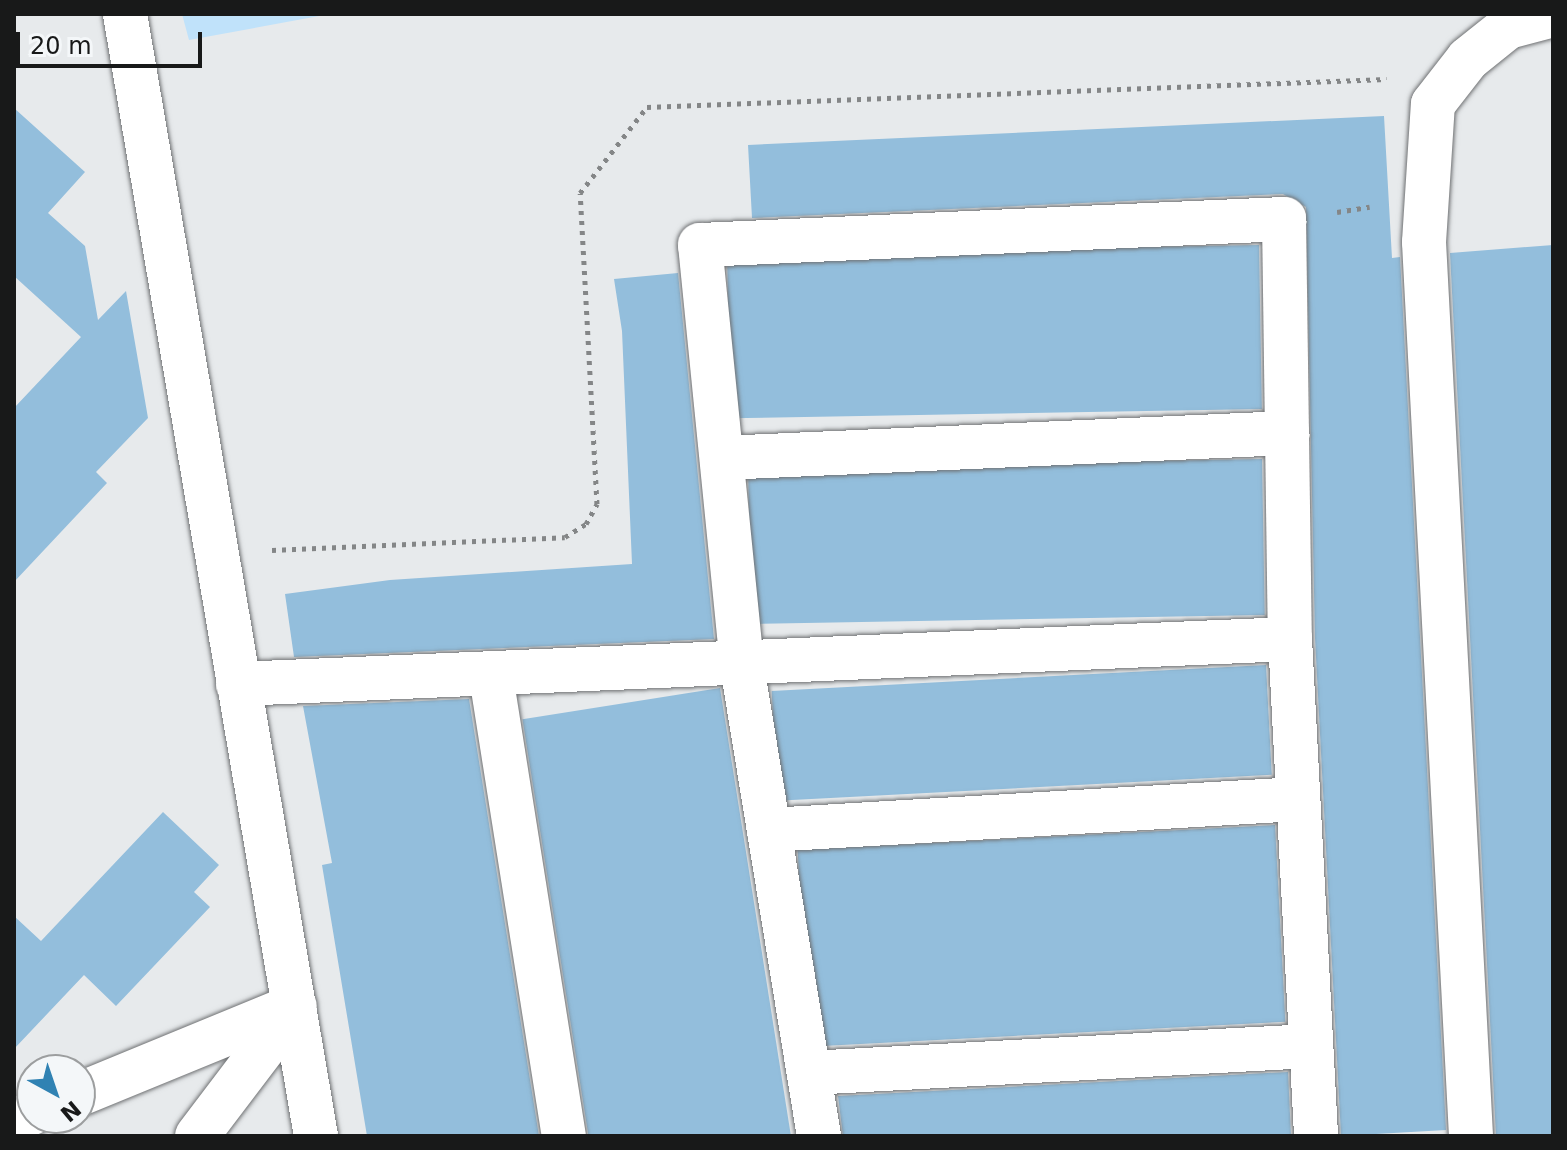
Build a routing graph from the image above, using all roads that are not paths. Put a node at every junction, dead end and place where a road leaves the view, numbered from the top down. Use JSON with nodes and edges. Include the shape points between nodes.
{"nodes":[{"id":1,"x":125,"y":14,"type":"edge"},
{"id":2,"x":1553,"y":15,"type":"edge"},
{"id":3,"x":1287,"y":433,"type":"junction"},
{"id":4,"x":722,"y":458,"type":"junction"},
{"id":5,"x":1290,"y":639,"type":"junction"},
{"id":6,"x":742,"y":665,"type":"junction"},
{"id":7,"x":491,"y":676,"type":"junction"},
{"id":8,"x":238,"y":684,"type":"junction"},
{"id":9,"x":1298,"y":799,"type":"junction"},
{"id":10,"x":769,"y":830,"type":"junction"},
{"id":11,"x":295,"y":1006,"type":"junction"},
{"id":12,"x":1311,"y":1046,"type":"junction"},
{"id":13,"x":809,"y":1073,"type":"junction"},
{"id":14,"x":96,"y":1087,"type":"edge"},
{"id":15,"x":197,"y":1136,"type":"edge"},
{"id":16,"x":316,"y":1136,"type":"edge"},
{"id":17,"x":564,"y":1136,"type":"edge"},
{"id":18,"x":819,"y":1136,"type":"edge"},
{"id":19,"x":1316,"y":1136,"type":"edge"},
{"id":20,"x":1471,"y":1136,"type":"edge"}],
"edges":[{"from":1,"to":8,"type":"street"},
{"from":2,"to":20,"type":"street","via":[[1508,27],[1468,59],[1433,104],[1424,242]]},
{"from":3,"to":4,"type":"street"},
{"from":3,"to":4,"type":"street","via":[[1284,219],[700,245]]},
{"from":3,"to":5,"type":"street"},
{"from":4,"to":6,"type":"street"},
{"from":5,"to":6,"type":"street"},
{"from":5,"to":9,"type":"street"},
{"from":6,"to":7,"type":"street"},
{"from":6,"to":10,"type":"street"},
{"from":7,"to":8,"type":"street"},
{"from":7,"to":17,"type":"street"},
{"from":8,"to":11,"type":"street"},
{"from":9,"to":10,"type":"street"},
{"from":9,"to":12,"type":"street"},
{"from":10,"to":13,"type":"street"},
{"from":11,"to":14,"type":"street"},
{"from":11,"to":15,"type":"street"},
{"from":11,"to":16,"type":"street"},
{"from":12,"to":13,"type":"street"},
{"from":12,"to":19,"type":"street"},
{"from":13,"to":18,"type":"street"}]}
